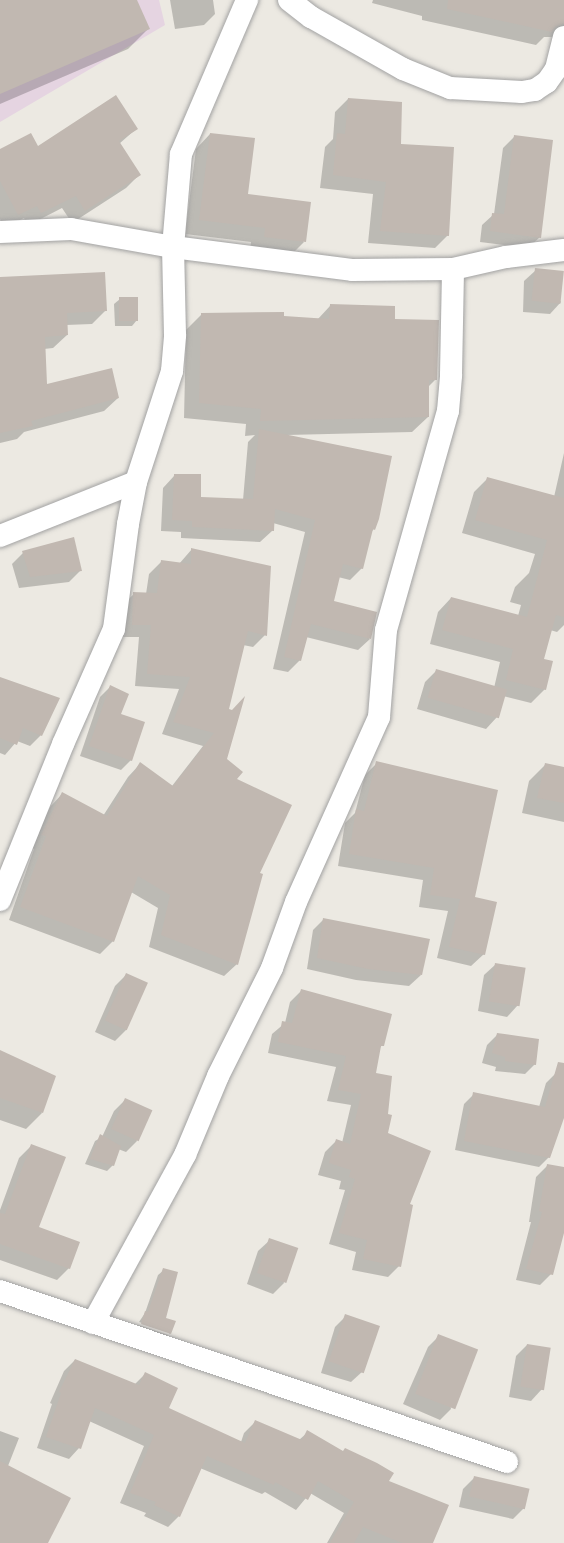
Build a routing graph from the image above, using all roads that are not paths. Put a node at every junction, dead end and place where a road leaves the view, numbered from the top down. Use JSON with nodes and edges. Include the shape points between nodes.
{"nodes":[{"id":1,"x":247,"y":0,"type":"edge"},
{"id":2,"x":290,"y":0,"type":"edge"},
{"id":3,"x":564,"y":37,"type":"edge"},
{"id":4,"x":0,"y":232,"type":"edge"},
{"id":5,"x":173,"y":247,"type":"junction"},
{"id":6,"x":564,"y":250,"type":"edge"},
{"id":7,"x":453,"y":269,"type":"junction"},
{"id":8,"x":136,"y":482,"type":"junction"},
{"id":9,"x":0,"y":536,"type":"edge"},
{"id":10,"x":0,"y":900,"type":"edge"},
{"id":11,"x":0,"y":1292,"type":"edge"},
{"id":12,"x":93,"y":1323,"type":"junction"},
{"id":13,"x":507,"y":1462,"type":"dead end"}],
"edges":[{"from":1,"to":5,"type":"street","via":[[181,154]]},
{"from":2,"to":3,"type":"street","via":[[403,69],[450,88],[535,90],[556,69]]},
{"from":4,"to":5,"type":"street","via":[[71,229]]},
{"from":5,"to":7,"type":"street","via":[[352,270]]},
{"from":5,"to":8,"type":"street","via":[[172,372]]},
{"from":6,"to":7,"type":"street"},
{"from":7,"to":12,"type":"street","via":[[448,411],[386,630],[379,717],[296,902],[272,968],[218,1076],[185,1155]]},
{"from":8,"to":9,"type":"street"},
{"from":8,"to":10,"type":"street","via":[[114,629]]},
{"from":11,"to":12,"type":"street"},
{"from":12,"to":13,"type":"street"}]}
